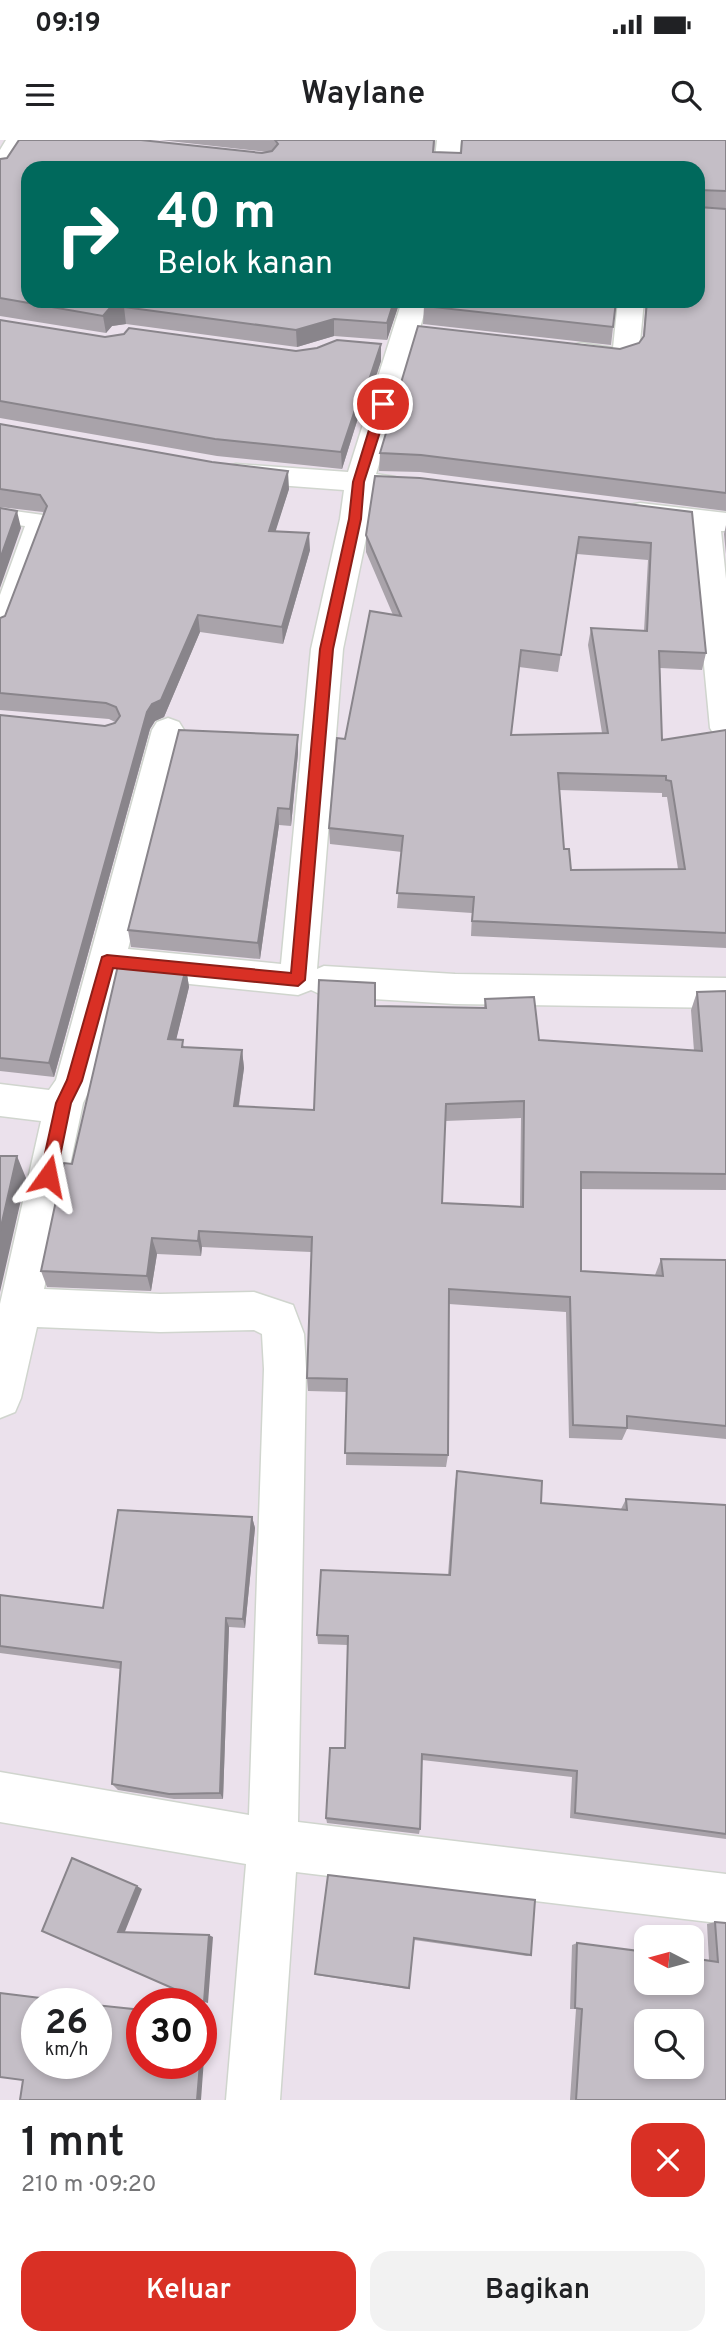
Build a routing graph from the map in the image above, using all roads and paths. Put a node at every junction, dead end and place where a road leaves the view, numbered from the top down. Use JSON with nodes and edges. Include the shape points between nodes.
{"nodes":[{"id":1,"x":18,"y":140,"type":"edge"},
{"id":2,"x":449,"y":140,"type":"edge"},
{"id":3,"x":447,"y":161,"type":"edge"},
{"id":4,"x":0,"y":169,"type":"edge"},
{"id":5,"x":413,"y":308,"type":"edge"},
{"id":6,"x":630,"y":308,"type":"edge"},
{"id":7,"x":551,"y":346,"type":"edge"},
{"id":8,"x":203,"y":468,"type":"edge"},
{"id":9,"x":359,"y":482,"type":"junction"},
{"id":10,"x":408,"y":484,"type":"edge"},
{"id":11,"x":610,"y":508,"type":"edge"},
{"id":12,"x":0,"y":516,"type":"edge"},
{"id":13,"x":716,"y":521,"type":"edge"},
{"id":14,"x":0,"y":626,"type":"edge"},
{"id":15,"x":726,"y":728,"type":"edge"},
{"id":16,"x":168,"y":730,"type":"dead end"},
{"id":17,"x":107,"y":961,"type":"junction"},
{"id":18,"x":298,"y":980,"type":"junction"},
{"id":19,"x":726,"y":993,"type":"edge"},
{"id":20,"x":0,"y":1100,"type":"edge"},
{"id":21,"x":64,"y":1103,"type":"junction"},
{"id":22,"x":20,"y":1307,"type":"junction"},
{"id":23,"x":0,"y":1398,"type":"edge"},
{"id":24,"x":0,"y":1797,"type":"edge"},
{"id":25,"x":272,"y":1844,"type":"junction"},
{"id":26,"x":726,"y":1899,"type":"edge"},
{"id":27,"x":253,"y":2100,"type":"edge"}],
"edges":[{"from":1,"to":4,"type":"street"},
{"from":2,"to":3,"type":"street"},
{"from":5,"to":9,"type":"street"},
{"from":6,"to":7,"type":"street","via":[[622,355]]},
{"from":8,"to":9,"type":"street"},
{"from":9,"to":10,"type":"street"},
{"from":9,"to":18,"type":"street","via":[[313,723]]},
{"from":11,"to":13,"type":"street"},
{"from":12,"to":14,"type":"lane","via":[[37,523]]},
{"from":13,"to":15,"type":"street"},
{"from":16,"to":17,"type":"street"},
{"from":17,"to":18,"type":"street"},
{"from":17,"to":21,"type":"street","via":[[75,1081]]},
{"from":18,"to":19,"type":"street","via":[[454,989]]},
{"from":20,"to":21,"type":"street","via":[[50,1106]]},
{"from":21,"to":22,"type":"street"},
{"from":22,"to":23,"type":"street"},
{"from":22,"to":25,"type":"street","via":[[160,1313],[254,1311],[278,1320],[285,1369]]},
{"from":24,"to":25,"type":"street"},
{"from":25,"to":26,"type":"street"},
{"from":25,"to":27,"type":"street"}]}
